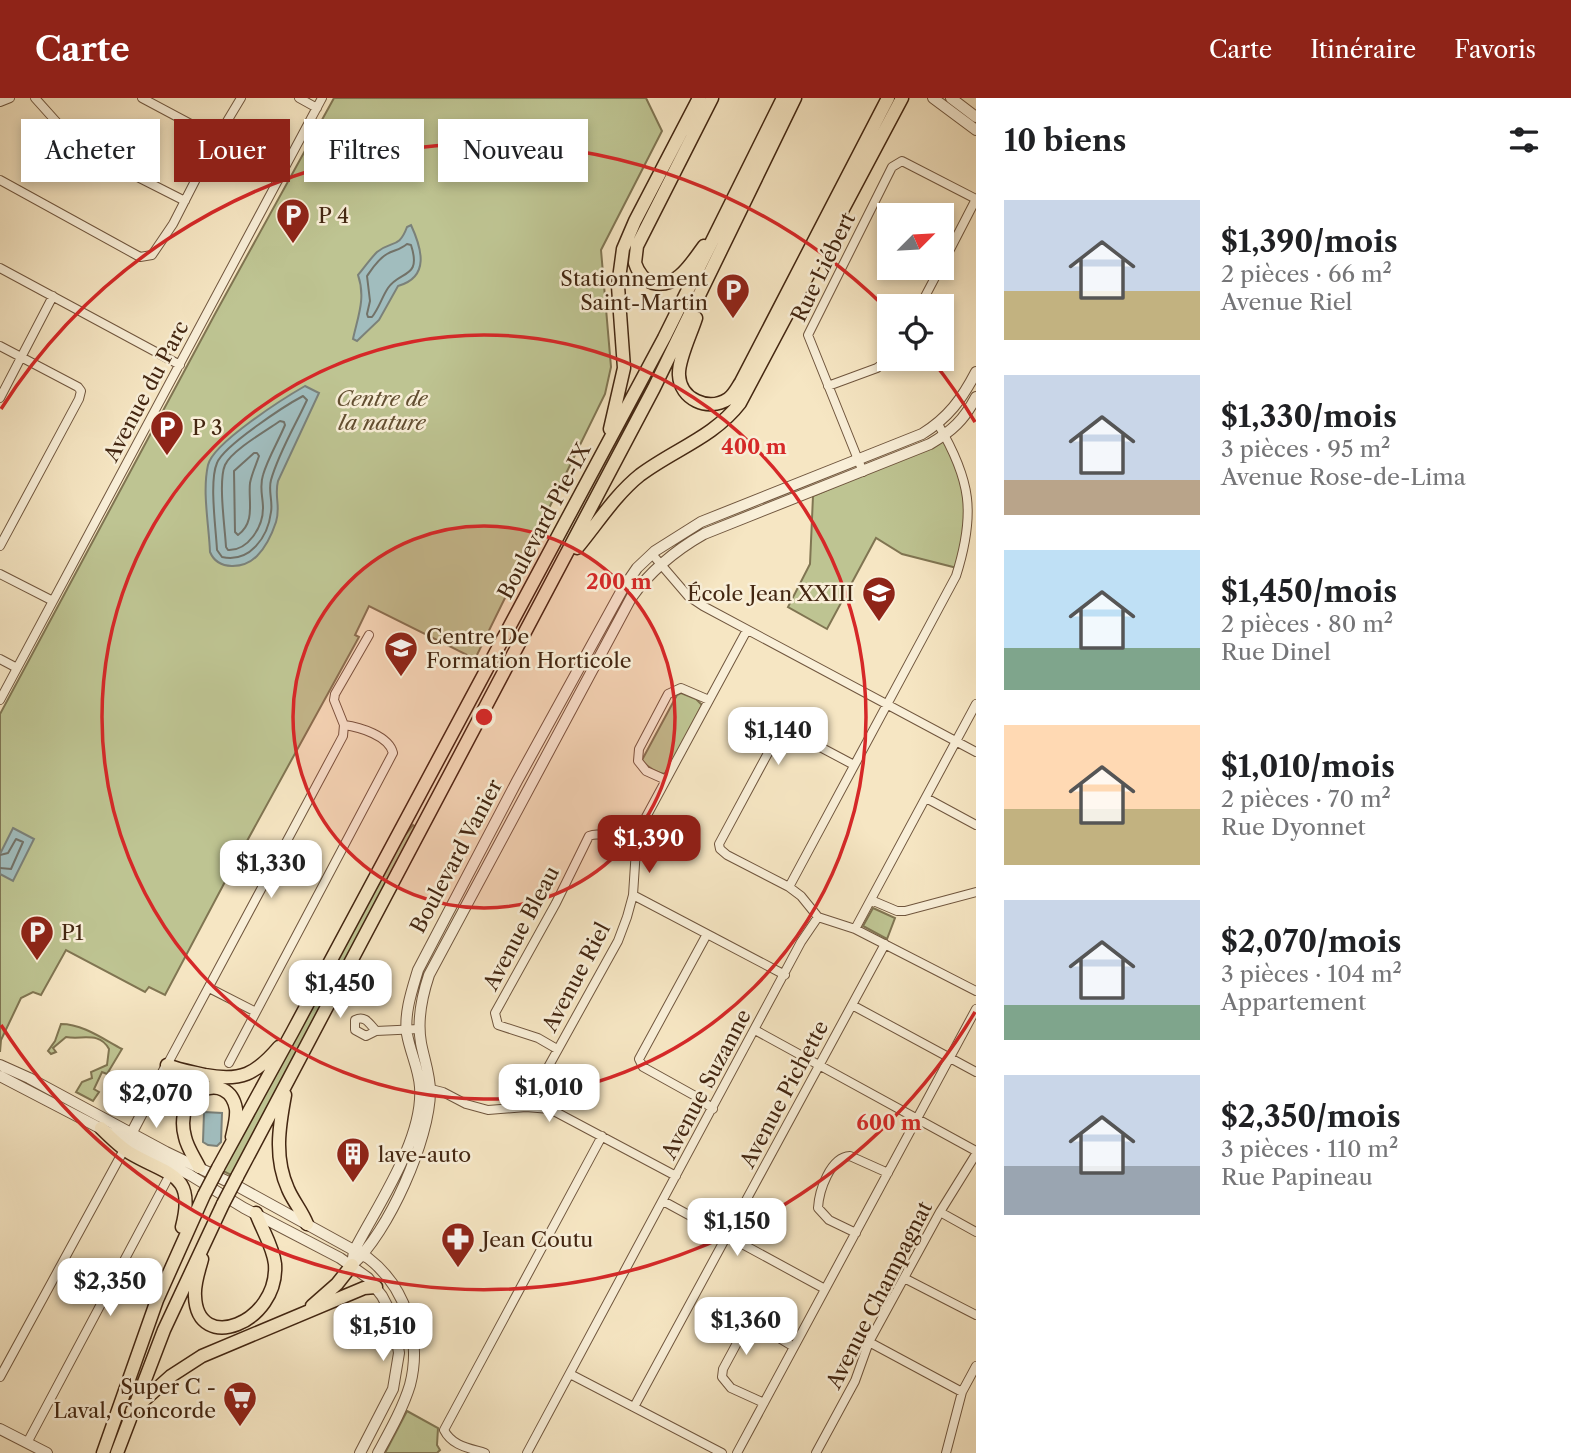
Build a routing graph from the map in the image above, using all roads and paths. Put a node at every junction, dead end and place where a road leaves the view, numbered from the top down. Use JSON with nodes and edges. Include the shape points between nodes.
{"nodes":[{"id":1,"x":10,"y":98,"type":"edge"},
{"id":2,"x":35,"y":98,"type":"edge"},
{"id":3,"x":142,"y":98,"type":"edge"},
{"id":4,"x":241,"y":98,"type":"edge"},
{"id":5,"x":299,"y":98,"type":"edge"},
{"id":6,"x":323,"y":98,"type":"edge"},
{"id":7,"x":699,"y":98,"type":"edge"},
{"id":8,"x":712,"y":98,"type":"edge"},
{"id":9,"x":783,"y":98,"type":"edge"},
{"id":10,"x":795,"y":98,"type":"edge"},
{"id":11,"x":888,"y":98,"type":"edge"},
{"id":12,"x":902,"y":98,"type":"edge"},
{"id":13,"x":933,"y":98,"type":"edge"},
{"id":14,"x":951,"y":98,"type":"edge"},
{"id":15,"x":0,"y":102,"type":"edge"},
{"id":16,"x":317,"y":108,"type":"junction"},
{"id":17,"x":976,"y":117,"type":"edge"},
{"id":18,"x":181,"y":119,"type":"edge"},
{"id":19,"x":228,"y":119,"type":"edge"},
{"id":20,"x":976,"y":130,"type":"edge"},
{"id":21,"x":0,"y":180,"type":"edge"},
{"id":22,"x":195,"y":182,"type":"edge"},
{"id":23,"x":976,"y":199,"type":"edge"},
{"id":24,"x":185,"y":201,"type":"junction"},
{"id":25,"x":718,"y":229,"type":"junction"},
{"id":26,"x":954,"y":241,"type":"edge"},
{"id":27,"x":0,"y":268,"type":"edge"},
{"id":28,"x":706,"y":284,"type":"junction"},
{"id":29,"x":53,"y":296,"type":"junction"},
{"id":30,"x":0,"y":346,"type":"edge"},
{"id":31,"x":22,"y":357,"type":"junction"},
{"id":32,"x":180,"y":365,"type":"junction"},
{"id":33,"x":877,"y":368,"type":"edge"},
{"id":34,"x":976,"y":372,"type":"edge"},
{"id":35,"x":828,"y":386,"type":"junction"},
{"id":36,"x":976,"y":397,"type":"edge"},
{"id":37,"x":0,"y":398,"type":"edge"},
{"id":38,"x":938,"y":424,"type":"junction"},
{"id":39,"x":945,"y":435,"type":"junction"},
{"id":40,"x":603,"y":453,"type":"junction"},
{"id":41,"x":859,"y":460,"type":"junction"},
{"id":42,"x":863,"y":472,"type":"junction"},
{"id":43,"x":972,"y":486,"type":"edge"},
{"id":44,"x":0,"y":546,"type":"edge"},
{"id":45,"x":652,"y":554,"type":"junction"},
{"id":46,"x":661,"y":564,"type":"junction"},
{"id":47,"x":559,"y":570,"type":"junction"},
{"id":48,"x":0,"y":574,"type":"edge"},
{"id":49,"x":53,"y":601,"type":"junction"},
{"id":50,"x":747,"y":629,"type":"junction"},
{"id":51,"x":369,"y":635,"type":"dead end"},
{"id":52,"x":0,"y":659,"type":"edge"},
{"id":53,"x":17,"y":668,"type":"junction"},
{"id":54,"x":709,"y":699,"type":"junction"},
{"id":55,"x":0,"y":701,"type":"edge"},
{"id":56,"x":976,"y":704,"type":"edge"},
{"id":57,"x":887,"y":705,"type":"junction"},
{"id":58,"x":344,"y":725,"type":"junction"},
{"id":59,"x":956,"y":741,"type":"junction"},
{"id":60,"x":976,"y":752,"type":"edge"},
{"id":61,"x":854,"y":765,"type":"junction"},
{"id":62,"x":666,"y":780,"type":"junction"},
{"id":63,"x":926,"y":798,"type":"junction"},
{"id":64,"x":976,"y":825,"type":"edge"},
{"id":65,"x":636,"y":849,"type":"junction"},
{"id":66,"x":789,"y":887,"type":"junction"},
{"id":67,"x":976,"y":892,"type":"edge"},
{"id":68,"x":633,"y":895,"type":"junction"},
{"id":69,"x":871,"y":900,"type":"junction"},
{"id":70,"x":818,"y":917,"type":"junction"},
{"id":71,"x":855,"y":929,"type":"junction"},
{"id":72,"x":706,"y":934,"type":"junction"},
{"id":73,"x":885,"y":944,"type":"junction"},
{"id":74,"x":785,"y":975,"type":"junction"},
{"id":75,"x":209,"y":988,"type":"junction"},
{"id":76,"x":976,"y":991,"type":"edge"},
{"id":77,"x":852,"y":1005,"type":"junction"},
{"id":78,"x":976,"y":1009,"type":"edge"},
{"id":79,"x":256,"y":1012,"type":"junction"},
{"id":80,"x":419,"y":1029,"type":"junction"},
{"id":81,"x":407,"y":1030,"type":"junction"},
{"id":82,"x":755,"y":1030,"type":"junction"},
{"id":83,"x":293,"y":1031,"type":"junction"},
{"id":84,"x":376,"y":1031,"type":"dead end"},
{"id":85,"x":557,"y":1049,"type":"junction"},
{"id":86,"x":950,"y":1058,"type":"junction"},
{"id":87,"x":229,"y":1063,"type":"dead end"},
{"id":88,"x":0,"y":1065,"type":"edge"},
{"id":89,"x":167,"y":1065,"type":"junction"},
{"id":90,"x":820,"y":1066,"type":"junction"},
{"id":91,"x":976,"y":1072,"type":"edge"},
{"id":92,"x":0,"y":1076,"type":"edge"},
{"id":93,"x":288,"y":1080,"type":"junction"},
{"id":94,"x":425,"y":1088,"type":"junction"},
{"id":95,"x":526,"y":1107,"type":"junction"},
{"id":96,"x":713,"y":1109,"type":"junction"},
{"id":97,"x":917,"y":1119,"type":"junction"},
{"id":98,"x":101,"y":1128,"type":"joint"},
{"id":99,"x":602,"y":1136,"type":"junction"},
{"id":100,"x":128,"y":1141,"type":"junction"},
{"id":101,"x":231,"y":1143,"type":"junction"},
{"id":102,"x":976,"y":1152,"type":"edge"},
{"id":103,"x":199,"y":1167,"type":"junction"},
{"id":104,"x":888,"y":1173,"type":"junction"},
{"id":105,"x":676,"y":1176,"type":"junction"},
{"id":106,"x":167,"y":1180,"type":"dead end"},
{"id":107,"x":663,"y":1201,"type":"junction"},
{"id":108,"x":940,"y":1212,"type":"junction"},
{"id":109,"x":256,"y":1213,"type":"junction"},
{"id":110,"x":307,"y":1224,"type":"junction"},
{"id":111,"x":209,"y":1231,"type":"junction"},
{"id":112,"x":976,"y":1232,"type":"edge"},
{"id":113,"x":856,"y":1233,"type":"junction"},
{"id":114,"x":727,"y":1236,"type":"junction"},
{"id":115,"x":356,"y":1257,"type":"junction"},
{"id":116,"x":173,"y":1261,"type":"junction"},
{"id":117,"x":904,"y":1278,"type":"junction"},
{"id":118,"x":376,"y":1287,"type":"junction"},
{"id":119,"x":825,"y":1289,"type":"junction"},
{"id":120,"x":306,"y":1311,"type":"junction"},
{"id":121,"x":976,"y":1315,"type":"edge"},
{"id":122,"x":869,"y":1342,"type":"junction"},
{"id":123,"x":794,"y":1347,"type":"junction"},
{"id":124,"x":976,"y":1366,"type":"edge"},
{"id":125,"x":570,"y":1374,"type":"junction"},
{"id":126,"x":0,"y":1377,"type":"edge"},
{"id":127,"x":962,"y":1392,"type":"junction"},
{"id":128,"x":764,"y":1403,"type":"junction"},
{"id":129,"x":634,"y":1408,"type":"junction"},
{"id":130,"x":132,"y":1411,"type":"junction"},
{"id":131,"x":0,"y":1429,"type":"edge"},
{"id":132,"x":27,"y":1443,"type":"junction"},
{"id":133,"x":47,"y":1453,"type":"edge"},
{"id":134,"x":103,"y":1453,"type":"edge"},
{"id":135,"x":117,"y":1453,"type":"edge"},
{"id":136,"x":360,"y":1453,"type":"edge"},
{"id":137,"x":378,"y":1453,"type":"edge"},
{"id":138,"x":485,"y":1453,"type":"edge"},
{"id":139,"x":527,"y":1453,"type":"edge"},
{"id":140,"x":722,"y":1453,"type":"edge"},
{"id":141,"x":737,"y":1453,"type":"edge"},
{"id":142,"x":816,"y":1453,"type":"edge"},
{"id":143,"x":946,"y":1453,"type":"edge"}],
"edges":[{"from":1,"to":15,"type":"street"},
{"from":2,"to":24,"type":"street","via":[[61,127],[104,160]]},
{"from":3,"to":18,"type":"street"},
{"from":4,"to":19,"type":"street"},
{"from":5,"to":16,"type":"street"},
{"from":6,"to":16,"type":"street","name":"Avenue du Parc"},
{"from":7,"to":40,"type":"highway","via":[[623,249],[618,286],[624,375]]},
{"from":8,"to":25,"type":"highway","via":[[637,246],[637,269],[650,282],[672,281]]},
{"from":9,"to":25,"type":"highway","name":"Boulevard Pie-IX"},
{"from":10,"to":28,"type":"highway","name":"Boulevard Pie-IX"},
{"from":11,"to":28,"type":"highway","via":[[741,382],[729,398],[710,405],[691,398],[679,374]]},
{"from":12,"to":47,"type":"highway","via":[[740,403],[723,422],[634,481]]},
{"from":13,"to":20,"type":"street"},
{"from":14,"to":17,"type":"street"},
{"from":16,"to":32,"type":"street","name":"Avenue du Parc"},
{"from":21,"to":24,"type":"street","via":[[140,257],[152,255],[160,246]]},
{"from":22,"to":24,"type":"street"},
{"from":23,"to":26,"type":"street"},
{"from":23,"to":35,"type":"street","name":"Rue Liébert","via":[[902,160],[892,167],[808,335]]},
{"from":25,"to":40,"type":"highway","name":"Boulevard Pie-IX"},
{"from":27,"to":29,"type":"street"},
{"from":28,"to":47,"type":"highway","name":"Boulevard Pie-IX"},
{"from":29,"to":31,"type":"street"},
{"from":29,"to":32,"type":"street"},
{"from":30,"to":31,"type":"street"},
{"from":31,"to":37,"type":"street"},
{"from":31,"to":44,"type":"street","via":[[81,391]]},
{"from":32,"to":49,"type":"street","name":"Avenue du Parc"},
{"from":33,"to":35,"type":"street"},
{"from":34,"to":38,"type":"street","name":"Boulevard Vanier","via":[[957,405]]},
{"from":35,"to":41,"type":"street","name":"Rue Liébert"},
{"from":36,"to":39,"type":"street","name":"Boulevard Vanier","via":[[964,419]]},
{"from":38,"to":39,"type":"street"},
{"from":38,"to":41,"type":"street","name":"Boulevard Vanier"},
{"from":39,"to":42,"type":"street","name":"Boulevard Vanier"},
{"from":39,"to":43,"type":"street"},
{"from":40,"to":83,"type":"highway","name":"Boulevard Pie-IX"},
{"from":41,"to":42,"type":"street","name":"Rue Liébert"},
{"from":41,"to":45,"type":"street","name":"Boulevard Vanier","via":[[701,522]]},
{"from":42,"to":46,"type":"street","name":"Boulevard Vanier","via":[[704,534]]},
{"from":43,"to":57,"type":"street","via":[[970,519],[956,576]]},
{"from":45,"to":46,"type":"street"},
{"from":45,"to":81,"type":"street","name":"Boulevard Vanier","via":[[622,590],[418,971]]},
{"from":46,"to":50,"type":"street","via":[[688,596]]},
{"from":46,"to":80,"type":"street","name":"Boulevard Vanier","via":[[631,598],[429,975]]},
{"from":47,"to":93,"type":"highway","name":"Boulevard Pie-IX"},
{"from":48,"to":49,"type":"street"},
{"from":49,"to":53,"type":"street","name":"Avenue du Parc"},
{"from":50,"to":54,"type":"street","name":"Avenue Riel"},
{"from":50,"to":57,"type":"street"},
{"from":51,"to":58,"type":"street","via":[[335,694]]},
{"from":52,"to":53,"type":"street"},
{"from":53,"to":55,"type":"street","name":"Avenue du Parc"},
{"from":54,"to":62,"type":"street","name":"Avenue Riel"},
{"from":54,"to":62,"type":"street","via":[[681,688],[668,694],[639,749],[638,761],[646,771]]},
{"from":56,"to":59,"type":"street"},
{"from":57,"to":59,"type":"street"},
{"from":57,"to":61,"type":"street"},
{"from":58,"to":75,"type":"street"},
{"from":58,"to":79,"type":"street","via":[[387,742],[392,757]]},
{"from":59,"to":60,"type":"street"},
{"from":59,"to":63,"type":"street"},
{"from":61,"to":66,"type":"street"},
{"from":61,"to":66,"type":"street","via":[[782,732],[719,844],[727,855]]},
{"from":62,"to":65,"type":"street","name":"Avenue Riel","via":[[646,817]]},
{"from":63,"to":64,"type":"street"},
{"from":63,"to":69,"type":"street"},
{"from":65,"to":68,"type":"street","name":"Avenue Riel"},
{"from":65,"to":85,"type":"street","name":"Avenue Bleau","via":[[595,833],[589,836],[495,1013],[498,1025]]},
{"from":66,"to":70,"type":"street"},
{"from":67,"to":69,"type":"street","via":[[905,911]]},
{"from":68,"to":72,"type":"street"},
{"from":68,"to":85,"type":"street","name":"Avenue Riel","via":[[618,941]]},
{"from":69,"to":71,"type":"street"},
{"from":70,"to":71,"type":"street"},
{"from":70,"to":74,"type":"street","name":"Avenue Suzanne"},
{"from":71,"to":73,"type":"street"},
{"from":72,"to":74,"type":"street"},
{"from":72,"to":96,"type":"street","via":[[639,1059],[643,1067]]},
{"from":73,"to":76,"type":"street"},
{"from":73,"to":77,"type":"street","name":"Avenue Pichette"},
{"from":74,"to":82,"type":"street","name":"Avenue Suzanne"},
{"from":75,"to":79,"type":"street"},
{"from":75,"to":89,"type":"street"},
{"from":77,"to":86,"type":"street"},
{"from":77,"to":90,"type":"street","name":"Avenue Pichette"},
{"from":78,"to":86,"type":"street"},
{"from":79,"to":87,"type":"street"},
{"from":80,"to":81,"type":"street"},
{"from":80,"to":94,"type":"street","name":"Boulevard Vanier"},
{"from":81,"to":84,"type":"street"},
{"from":81,"to":94,"type":"street","name":"Boulevard Vanier"},
{"from":82,"to":90,"type":"street"},
{"from":82,"to":96,"type":"street","name":"Avenue Suzanne"},
{"from":83,"to":89,"type":"highway","via":[[265,1063],[234,1078]]},
{"from":83,"to":101,"type":"highway","name":"Boulevard Pie-IX"},
{"from":85,"to":95,"type":"street","name":"Avenue Riel"},
{"from":86,"to":91,"type":"street"},
{"from":86,"to":97,"type":"street"},
{"from":88,"to":100,"type":"street"},
{"from":89,"to":100,"type":"street"},
{"from":90,"to":97,"type":"street"},
{"from":90,"to":114,"type":"street","name":"Avenue Pichette"},
{"from":92,"to":98,"type":"street"},
{"from":93,"to":110,"type":"highway","via":[[278,1131],[279,1161],[288,1191]]},
{"from":93,"to":111,"type":"highway","name":"Boulevard Pie-IX","bridge":true},
{"from":94,"to":95,"type":"street","via":[[488,1110]]},
{"from":94,"to":115,"type":"street","name":"Boulevard Vanier","via":[[428,1118],[421,1145],[403,1185]]},
{"from":95,"to":99,"type":"street","via":[[550,1109]]},
{"from":96,"to":105,"type":"street","name":"Avenue Suzanne"},
{"from":97,"to":102,"type":"street"},
{"from":97,"to":104,"type":"street"},
{"from":98,"to":100,"type":"highway"},
{"from":99,"to":105,"type":"street"},
{"from":99,"to":138,"type":"street","via":[[444,1430],[456,1444]]},
{"from":100,"to":103,"type":"street"},
{"from":100,"to":109,"type":"street"},
{"from":100,"to":116,"type":"highway","via":[[184,1188],[187,1207]]},
{"from":100,"to":126,"type":"street"},
{"from":101,"to":103,"type":"highway","via":[[236,1115],[233,1100],[218,1089],[197,1092],[186,1107],[183,1127]]},
{"from":101,"to":116,"type":"highway","name":"Boulevard Pie-IX","bridge":true},
{"from":102,"to":108,"type":"street","name":"Avenue Champagnat"},
{"from":103,"to":110,"type":"street"},
{"from":104,"to":113,"type":"street"},
{"from":104,"to":113,"type":"street","via":[[849,1156],[832,1168],[818,1197],[818,1208],[829,1220]]},
{"from":105,"to":107,"type":"street","name":"Avenue Suzanne"},
{"from":106,"to":132,"type":"street"},
{"from":107,"to":114,"type":"street"},
{"from":107,"to":125,"type":"street","name":"Avenue Suzanne"},
{"from":108,"to":112,"type":"street"},
{"from":108,"to":117,"type":"street","name":"Avenue Champagnat"},
{"from":109,"to":111,"type":"highway","via":[[272,1251],[274,1278],[263,1305],[236,1325],[210,1323],[196,1305],[195,1288]]},
{"from":109,"to":115,"type":"street"},
{"from":110,"to":115,"type":"street"},
{"from":111,"to":130,"type":"highway","name":"Boulevard Pie-IX"},
{"from":113,"to":119,"type":"street"},
{"from":114,"to":119,"type":"street"},
{"from":114,"to":129,"type":"street","name":"Avenue Pichette"},
{"from":115,"to":118,"type":"street"},
{"from":115,"to":120,"type":"highway","via":[[337,1284]]},
{"from":115,"to":137,"type":"street","via":[[379,1268],[398,1292],[414,1346],[409,1387]]},
{"from":116,"to":134,"type":"highway","name":"Boulevard Pie-IX"},
{"from":117,"to":121,"type":"street"},
{"from":117,"to":122,"type":"street","name":"Avenue Champagnat"},
{"from":118,"to":120,"type":"highway"},
{"from":118,"to":136,"type":"street","via":[[395,1323],[398,1365],[390,1395]]},
{"from":119,"to":123,"type":"street"},
{"from":120,"to":130,"type":"highway","via":[[189,1363]]},
{"from":122,"to":127,"type":"street"},
{"from":122,"to":142,"type":"street","name":"Avenue Champagnat","via":[[855,1381]]},
{"from":123,"to":128,"type":"street"},
{"from":123,"to":128,"type":"street","via":[[761,1327],[750,1326],[723,1369],[722,1377],[731,1388]]},
{"from":124,"to":127,"type":"street"},
{"from":125,"to":129,"type":"street"},
{"from":125,"to":139,"type":"street","name":"Avenue Suzanne"},
{"from":127,"to":143,"type":"street"},
{"from":128,"to":141,"type":"street"},
{"from":129,"to":140,"type":"street"},
{"from":130,"to":135,"type":"highway","name":"Boulevard Pie-IX"},
{"from":131,"to":132,"type":"street"},
{"from":132,"to":133,"type":"street"}]}
